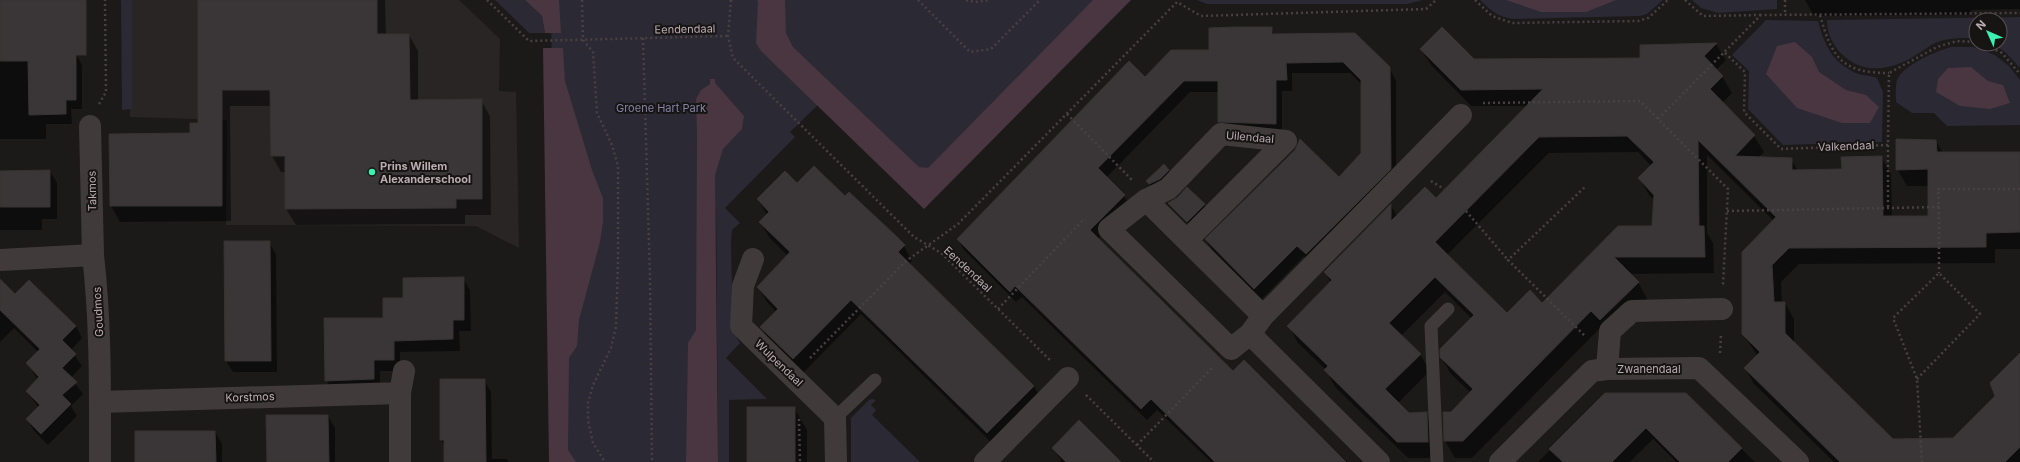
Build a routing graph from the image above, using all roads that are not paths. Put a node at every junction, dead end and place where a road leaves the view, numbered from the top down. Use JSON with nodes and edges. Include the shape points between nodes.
{"nodes":[{"id":1,"x":1461,"y":115,"type":"road end"},
{"id":2,"x":90,"y":126,"type":"road end"},
{"id":3,"x":1146,"y":200,"type":"junction"},
{"id":4,"x":1188,"y":240,"type":"junction"},
{"id":5,"x":93,"y":255,"type":"junction"},
{"id":6,"x":753,"y":259,"type":"dead end"},
{"id":7,"x":0,"y":260,"type":"edge"},
{"id":8,"x":1448,"y":309,"type":"dead end"},
{"id":9,"x":1722,"y":309,"type":"road end"},
{"id":10,"x":1263,"y":316,"type":"junction"},
{"id":11,"x":1250,"y":334,"type":"junction"},
{"id":12,"x":1600,"y":370,"type":"junction"},
{"id":13,"x":404,"y":371,"type":"dead end"},
{"id":14,"x":1068,"y":378,"type":"road end"},
{"id":15,"x":875,"y":380,"type":"dead end"},
{"id":16,"x":400,"y":393,"type":"junction"},
{"id":17,"x":100,"y":402,"type":"junction"},
{"id":18,"x":835,"y":418,"type":"junction"},
{"id":19,"x":100,"y":462,"type":"edge"},
{"id":20,"x":400,"y":462,"type":"edge"},
{"id":21,"x":836,"y":462,"type":"edge"},
{"id":22,"x":985,"y":462,"type":"edge"},
{"id":23,"x":1379,"y":462,"type":"edge"},
{"id":24,"x":1437,"y":462,"type":"edge"},
{"id":25,"x":1500,"y":462,"type":"edge"},
{"id":26,"x":1798,"y":462,"type":"edge"}],
"edges":[{"from":1,"to":10,"type":"street"},
{"from":2,"to":5,"type":"street","name":"Takmos"},
{"from":3,"to":4,"type":"street"},
{"from":3,"to":4,"type":"street","name":"Uilendaal","via":[[1168,189],[1221,134],[1286,141]]},
{"from":3,"to":11,"type":"street","name":"Uilendaal","via":[[1109,230],[1231,349]]},
{"from":4,"to":10,"type":"street"},
{"from":5,"to":7,"type":"street"},
{"from":5,"to":17,"type":"street","name":"Goudmos","via":[[97,292]]},
{"from":6,"to":18,"type":"street","name":"Wulpendaal","via":[[743,286],[741,326]]},
{"from":8,"to":24,"type":"lane","via":[[1431,326]]},
{"from":9,"to":12,"type":"street","via":[[1632,311],[1610,331]]},
{"from":10,"to":11,"type":"street"},
{"from":11,"to":23,"type":"street"},
{"from":12,"to":25,"type":"street"},
{"from":12,"to":26,"type":"street","name":"Zwanendaal","via":[[1699,368]]},
{"from":13,"to":16,"type":"street"},
{"from":14,"to":22,"type":"street"},
{"from":15,"to":18,"type":"lane"},
{"from":16,"to":17,"type":"street","name":"Korstmos"},
{"from":16,"to":20,"type":"street"},
{"from":17,"to":19,"type":"street","name":"Goudmos"},
{"from":18,"to":21,"type":"street"}]}
